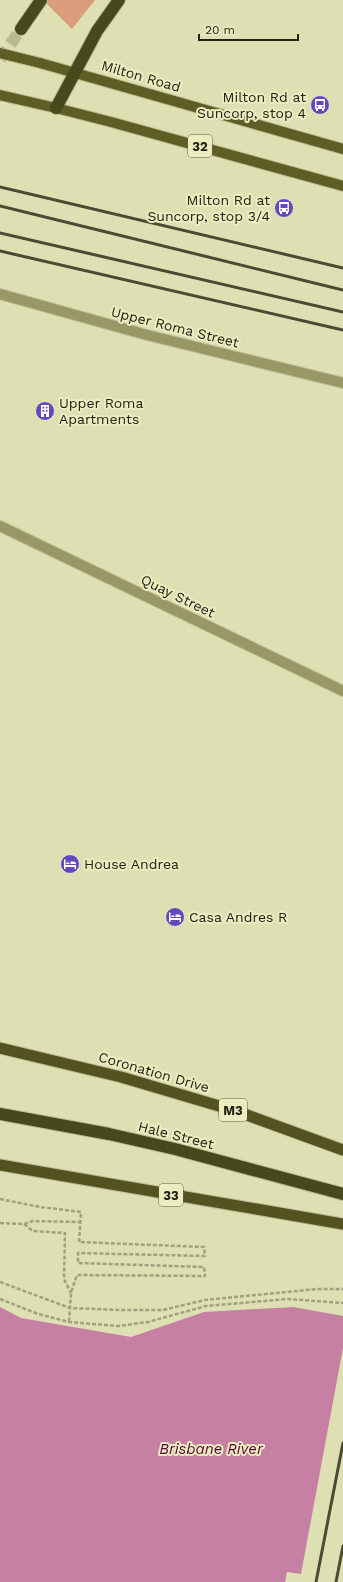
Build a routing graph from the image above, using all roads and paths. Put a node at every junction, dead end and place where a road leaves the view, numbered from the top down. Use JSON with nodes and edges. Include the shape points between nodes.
{"nodes":[{"id":1,"x":41,"y":0,"type":"edge"},
{"id":2,"x":119,"y":0,"type":"edge"},
{"id":3,"x":21,"y":29,"type":"tunnel mouth"},
{"id":4,"x":0,"y":53,"type":"edge"},
{"id":5,"x":75,"y":71,"type":"junction"},
{"id":6,"x":0,"y":95,"type":"edge"},
{"id":7,"x":56,"y":108,"type":"junction"},
{"id":8,"x":343,"y":149,"type":"edge"},
{"id":9,"x":343,"y":186,"type":"edge"},
{"id":10,"x":0,"y":294,"type":"edge"},
{"id":11,"x":343,"y":383,"type":"edge"},
{"id":12,"x":0,"y":526,"type":"edge"},
{"id":13,"x":343,"y":691,"type":"edge"},
{"id":14,"x":0,"y":1048,"type":"edge"},
{"id":15,"x":0,"y":1114,"type":"edge"},
{"id":16,"x":343,"y":1150,"type":"edge"},
{"id":17,"x":0,"y":1165,"type":"edge"},
{"id":18,"x":343,"y":1194,"type":"edge"},
{"id":19,"x":0,"y":1199,"type":"edge"},
{"id":20,"x":80,"y":1222,"type":"junction"},
{"id":21,"x":0,"y":1223,"type":"edge"},
{"id":22,"x":24,"y":1224,"type":"junction"},
{"id":23,"x":343,"y":1224,"type":"edge"},
{"id":24,"x":0,"y":1282,"type":"edge"},
{"id":25,"x":343,"y":1289,"type":"edge"},
{"id":26,"x":71,"y":1294,"type":"junction"},
{"id":27,"x":0,"y":1299,"type":"edge"},
{"id":28,"x":343,"y":1303,"type":"edge"},
{"id":29,"x":70,"y":1308,"type":"junction"},
{"id":30,"x":69,"y":1322,"type":"junction"}],
"edges":[{"from":1,"to":3,"type":"highway"},
{"from":2,"to":5,"type":"highway","via":[[97,31]]},
{"from":4,"to":5,"type":"main road","name":"Milton Road","bridge":true},
{"from":5,"to":7,"type":"highway"},
{"from":5,"to":8,"type":"main road","name":"Milton Road"},
{"from":6,"to":7,"type":"main road","number":"32"},
{"from":7,"to":9,"type":"main road","number":"32"},
{"from":10,"to":11,"type":"street","name":"Upper Roma Street","via":[[147,335]]},
{"from":12,"to":13,"type":"street","name":"Quay Street"},
{"from":14,"to":16,"type":"highway","name":"Coronation Drive","number":"M3","via":[[121,1077],[236,1111]]},
{"from":15,"to":18,"type":"highway","name":"Hale Street","via":[[168,1148]]},
{"from":17,"to":23,"type":"highway","number":"33"},
{"from":19,"to":20,"type":"path","via":[[80,1212]]},
{"from":20,"to":22,"type":"path","via":[[33,1221]]},
{"from":20,"to":26,"type":"path","via":[[79,1242],[204,1247],[205,1256],[78,1253],[78,1263],[204,1267],[205,1276],[77,1275]]},
{"from":21,"to":22,"type":"path"},
{"from":22,"to":26,"type":"path","via":[[33,1231],[65,1233],[64,1279]]},
{"from":24,"to":29,"type":"path"},
{"from":25,"to":29,"type":"path","via":[[316,1289],[205,1300],[163,1310]]},
{"from":26,"to":29,"type":"path"},
{"from":27,"to":30,"type":"path","via":[[38,1314]]},
{"from":28,"to":30,"type":"path","via":[[288,1299],[206,1306],[148,1322],[118,1326]]},
{"from":29,"to":30,"type":"path"}]}
